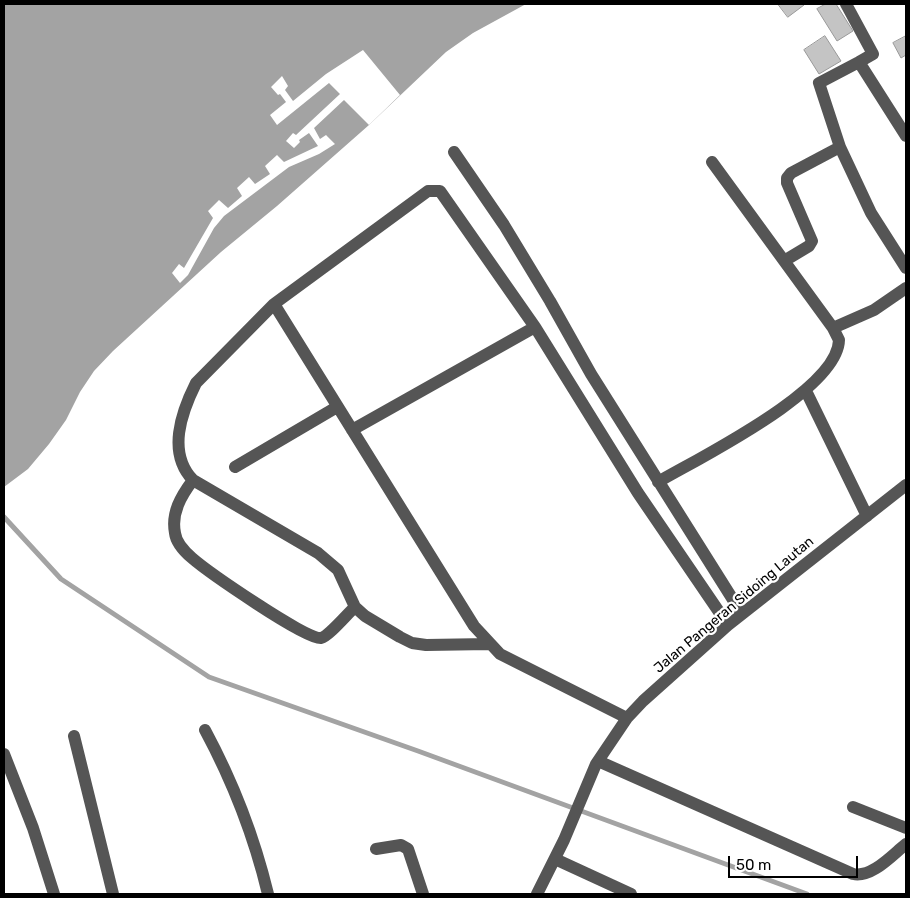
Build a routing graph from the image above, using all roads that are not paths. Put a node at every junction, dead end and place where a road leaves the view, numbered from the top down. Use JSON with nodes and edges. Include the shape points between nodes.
{"nodes":[{"id":1,"x":846,"y":4,"type":"edge"},
{"id":2,"x":859,"y":62,"type":"junction"},
{"id":3,"x":906,"y":136,"type":"edge"},
{"id":4,"x":840,"y":147,"type":"junction"},
{"id":5,"x":454,"y":152,"type":"dead end"},
{"id":6,"x":712,"y":162,"type":"dead end"},
{"id":7,"x":784,"y":261,"type":"junction"},
{"id":8,"x":906,"y":268,"type":"edge"},
{"id":9,"x":906,"y":288,"type":"edge"},
{"id":10,"x":274,"y":304,"type":"junction"},
{"id":11,"x":535,"y":327,"type":"junction"},
{"id":12,"x":833,"y":328,"type":"junction"},
{"id":13,"x":806,"y":391,"type":"junction"},
{"id":14,"x":337,"y":407,"type":"junction"},
{"id":15,"x":352,"y":430,"type":"junction"},
{"id":16,"x":235,"y":467,"type":"dead end"},
{"id":17,"x":193,"y":480,"type":"junction"},
{"id":18,"x":658,"y":482,"type":"junction"},
{"id":19,"x":906,"y":485,"type":"edge"},
{"id":20,"x":867,"y":516,"type":"junction"},
{"id":21,"x":355,"y":607,"type":"junction"},
{"id":22,"x":742,"y":614,"type":"junction"},
{"id":23,"x":728,"y":625,"type":"junction"},
{"id":24,"x":489,"y":644,"type":"junction"},
{"id":25,"x":627,"y":718,"type":"junction"},
{"id":26,"x":205,"y":730,"type":"dead end"},
{"id":27,"x":74,"y":736,"type":"dead end"},
{"id":28,"x":4,"y":754,"type":"edge"},
{"id":29,"x":597,"y":762,"type":"junction"},
{"id":30,"x":853,"y":807,"type":"dead end"},
{"id":31,"x":906,"y":828,"type":"edge"},
{"id":32,"x":906,"y":844,"type":"edge"},
{"id":33,"x":376,"y":848,"type":"dead end"},
{"id":34,"x":556,"y":859,"type":"junction"},
{"id":35,"x":54,"y":894,"type":"edge"},
{"id":36,"x":113,"y":894,"type":"edge"},
{"id":37,"x":268,"y":894,"type":"edge"},
{"id":38,"x":423,"y":894,"type":"edge"},
{"id":39,"x":537,"y":894,"type":"edge"},
{"id":40,"x":631,"y":894,"type":"edge"}],
"edges":[{"from":1,"to":2,"type":"street","via":[[873,54]]},
{"from":2,"to":3,"type":"street"},
{"from":2,"to":4,"type":"street","via":[[819,83]]},
{"from":4,"to":7,"type":"street","via":[[787,178],[812,241]]},
{"from":4,"to":8,"type":"street","via":[[871,213]]},
{"from":5,"to":18,"type":"street","via":[[504,225]]},
{"from":6,"to":7,"type":"street"},
{"from":7,"to":12,"type":"street"},
{"from":9,"to":12,"type":"street","via":[[874,310]]},
{"from":10,"to":11,"type":"street","via":[[434,189],[443,194]]},
{"from":10,"to":14,"type":"street"},
{"from":10,"to":17,"type":"street","via":[[203,374],[188,399],[178,449],[181,464]]},
{"from":11,"to":15,"type":"street"},
{"from":11,"to":23,"type":"street","via":[[638,493]]},
{"from":12,"to":13,"type":"street","via":[[839,340],[837,349],[822,374]]},
{"from":13,"to":18,"type":"street"},
{"from":13,"to":20,"type":"street"},
{"from":14,"to":15,"type":"street"},
{"from":14,"to":16,"type":"street"},
{"from":15,"to":24,"type":"street","via":[[474,626]]},
{"from":17,"to":21,"type":"street","via":[[318,553],[338,570]]},
{"from":17,"to":21,"type":"street","via":[[180,497],[174,526],[179,543],[191,557],[285,621],[314,636],[321,638],[327,635]]},
{"from":18,"to":22,"type":"street"},
{"from":19,"to":20,"type":"street","name":"Jalan Pangeran Sidoing Lautan"},
{"from":20,"to":22,"type":"street","name":"Jalan Pangeran Sidoing Lautan"},
{"from":21,"to":24,"type":"street","via":[[412,643]]},
{"from":22,"to":23,"type":"street","name":"Jalan Pangeran Sidoing Lautan"},
{"from":23,"to":25,"type":"street","name":"Jalan Pangeran Sidoing Lautan"},
{"from":24,"to":25,"type":"street","via":[[512,661]]},
{"from":25,"to":29,"type":"street","name":"Jalan Pangeran Sidoing Lautan"},
{"from":26,"to":37,"type":"street","via":[[252,832]]},
{"from":27,"to":36,"type":"street"},
{"from":28,"to":35,"type":"street"},
{"from":29,"to":32,"type":"street","via":[[853,874],[871,871]]},
{"from":29,"to":34,"type":"street","name":"Jalan Pangeran Sidoing Lautan"},
{"from":30,"to":31,"type":"street"},
{"from":33,"to":38,"type":"street","via":[[400,846],[408,849]]},
{"from":34,"to":39,"type":"street"},
{"from":34,"to":40,"type":"street"}]}
